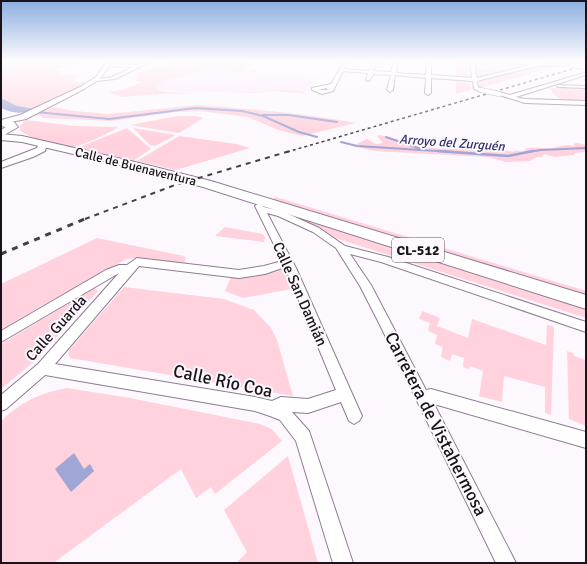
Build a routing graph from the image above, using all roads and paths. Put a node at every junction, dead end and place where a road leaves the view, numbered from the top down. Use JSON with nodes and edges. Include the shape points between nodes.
{"nodes":[{"id":1,"x":83,"y":87,"type":"edge"},
{"id":2,"x":428,"y":87,"type":"edge"},
{"id":3,"x":476,"y":87,"type":"edge"},
{"id":4,"x":542,"y":87,"type":"edge"},
{"id":5,"x":428,"y":93,"type":"dead end"},
{"id":6,"x":511,"y":97,"type":"junction"},
{"id":7,"x":586,"y":103,"type":"edge"},
{"id":8,"x":25,"y":116,"type":"junction"},
{"id":9,"x":1,"y":123,"type":"edge"},
{"id":10,"x":12,"y":128,"type":"junction"},
{"id":11,"x":1,"y":136,"type":"edge"},
{"id":12,"x":22,"y":139,"type":"junction"},
{"id":13,"x":39,"y":144,"type":"junction"},
{"id":14,"x":66,"y":149,"type":"junction"},
{"id":15,"x":30,"y":156,"type":"junction"},
{"id":16,"x":18,"y":159,"type":"junction"},
{"id":17,"x":1,"y":165,"type":"edge"},
{"id":18,"x":250,"y":197,"type":"junction"},
{"id":19,"x":262,"y":210,"type":"junction"},
{"id":20,"x":341,"y":248,"type":"junction"},
{"id":21,"x":372,"y":255,"type":"junction"},
{"id":22,"x":288,"y":263,"type":"junction"},
{"id":23,"x":134,"y":265,"type":"junction"},
{"id":24,"x":365,"y":285,"type":"junction"},
{"id":25,"x":586,"y":302,"type":"edge"},
{"id":26,"x":586,"y":327,"type":"edge"},
{"id":27,"x":1,"y":337,"type":"edge"},
{"id":28,"x":43,"y":368,"type":"junction"},
{"id":29,"x":344,"y":394,"type":"junction"},
{"id":30,"x":422,"y":397,"type":"junction"},
{"id":31,"x":1,"y":404,"type":"edge"},
{"id":32,"x":274,"y":409,"type":"junction"},
{"id":33,"x":354,"y":416,"type":"dead end"},
{"id":34,"x":586,"y":440,"type":"edge"},
{"id":35,"x":343,"y":563,"type":"edge"},
{"id":36,"x":506,"y":563,"type":"edge"}],
"edges":[{"from":1,"to":8,"type":"main road"},
{"from":2,"to":5,"type":"street"},
{"from":3,"to":6,"type":"street","bridge":true},
{"from":4,"to":6,"type":"street"},
{"from":6,"to":7,"type":"street"},
{"from":8,"to":9,"type":"main road"},
{"from":8,"to":10,"type":"main road"},
{"from":9,"to":10,"type":"highway","via":[[10,124]]},
{"from":10,"to":11,"type":"highway"},
{"from":10,"to":12,"type":"main road","name":"Calle de Buenaventura","number":"CL-512"},
{"from":11,"to":12,"type":"main road","name":"Calle de Buenaventura","number":"CL-512"},
{"from":12,"to":13,"type":"main road","name":"Calle de Buenaventura","number":"CL-512"},
{"from":13,"to":14,"type":"main road","name":"Calle de Buenaventura","number":"CL-512"},
{"from":13,"to":15,"type":"main road","via":[[42,149]]},
{"from":13,"to":16,"type":"main road","via":[[36,149]]},
{"from":14,"to":15,"type":"main road"},
{"from":14,"to":18,"type":"main road","name":"Calle de Buenaventura","number":"CL-512","via":[[157,170]]},
{"from":15,"to":16,"type":"main road"},
{"from":16,"to":17,"type":"main road"},
{"from":18,"to":19,"type":"street","name":"Calle San Damián"},
{"from":18,"to":25,"type":"main road","number":"CL-512"},
{"from":19,"to":20,"type":"street","name":"Carretera de Vistahermosa","via":[[281,214],[316,230]]},
{"from":19,"to":22,"type":"street","name":"Calle San Damián"},
{"from":20,"to":21,"type":"street"},
{"from":20,"to":24,"type":"street","name":"Carretera de Vistahermosa"},
{"from":21,"to":24,"type":"street","name":"Carretera de Vistahermosa","via":[[362,256],[356,263]]},
{"from":21,"to":26,"type":"street"},
{"from":22,"to":23,"type":"street","via":[[239,274]]},
{"from":22,"to":29,"type":"street","name":"Calle San Damián"},
{"from":23,"to":27,"type":"street","name":"Calle Guarda","via":[[110,273]]},
{"from":23,"to":28,"type":"street","name":"Calle Guarda"},
{"from":24,"to":30,"type":"street","name":"Carretera de Vistahermosa"},
{"from":28,"to":31,"type":"street","name":"Calle Guarda"},
{"from":28,"to":32,"type":"street","name":"Calle Río Coa","via":[[226,398]]},
{"from":29,"to":32,"type":"street","via":[[308,406],[281,404]]},
{"from":29,"to":33,"type":"street","name":"Calle San Damián"},
{"from":30,"to":34,"type":"street","via":[[431,396]]},
{"from":30,"to":36,"type":"street","name":"Carretera de Vistahermosa"},
{"from":32,"to":35,"type":"street","name":"Calle Río Coa","via":[[285,415],[303,438]]}]}
